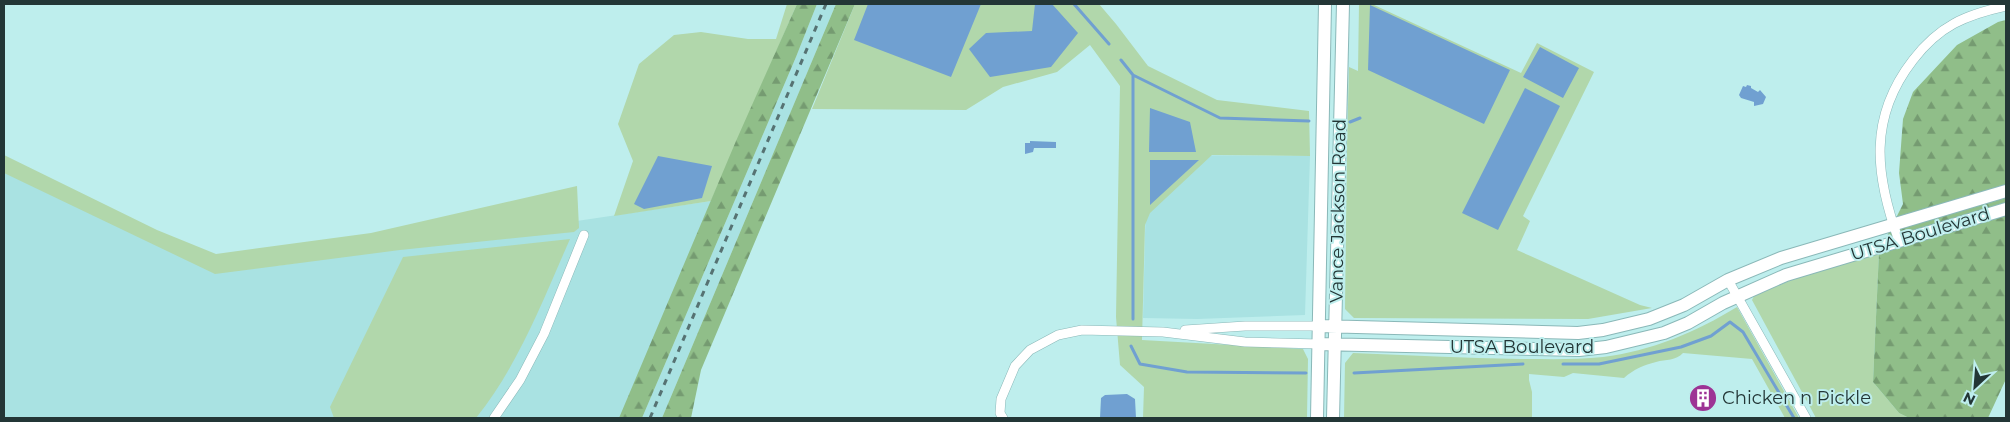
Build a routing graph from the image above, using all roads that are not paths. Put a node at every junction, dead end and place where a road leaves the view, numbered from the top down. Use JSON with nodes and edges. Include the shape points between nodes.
{"nodes":[{"id":1,"x":1325,"y":4,"type":"edge"},
{"id":2,"x":1343,"y":4,"type":"edge"},
{"id":3,"x":2006,"y":6,"type":"edge"},
{"id":4,"x":2006,"y":191,"type":"edge"},
{"id":5,"x":2006,"y":208,"type":"edge"},
{"id":6,"x":1893,"y":224,"type":"junction"},
{"id":7,"x":584,"y":235,"type":"dead end"},
{"id":8,"x":1899,"y":241,"type":"junction"},
{"id":9,"x":1728,"y":280,"type":"junction"},
{"id":10,"x":1738,"y":296,"type":"junction"},
{"id":11,"x":1318,"y":326,"type":"junction"},
{"id":12,"x":1335,"y":327,"type":"junction"},
{"id":13,"x":1163,"y":332,"type":"junction"},
{"id":14,"x":1319,"y":344,"type":"junction"},
{"id":15,"x":1335,"y":344,"type":"junction"},
{"id":16,"x":494,"y":418,"type":"edge"},
{"id":17,"x":1003,"y":418,"type":"edge"},
{"id":18,"x":1317,"y":418,"type":"edge"},
{"id":19,"x":1333,"y":418,"type":"edge"},
{"id":20,"x":1806,"y":418,"type":"edge"}],
"edges":[{"from":1,"to":11,"type":"main road","name":"Vance Jackson Road"},
{"from":2,"to":12,"type":"main road","name":"Vance Jackson Road"},
{"from":3,"to":6,"type":"street","via":[[1968,15],[1953,23],[1922,49],[1901,75],[1890,96],[1880,138],[1881,177]]},
{"from":4,"to":6,"type":"main road","name":"UTSA Boulevard"},
{"from":5,"to":8,"type":"main road","name":"UTSA Boulevard"},
{"from":6,"to":8,"type":"street"},
{"from":6,"to":9,"type":"main road","name":"UTSA Boulevard","via":[[1781,258]]},
{"from":7,"to":16,"type":"street","via":[[544,334],[520,380]]},
{"from":8,"to":10,"type":"main road","name":"UTSA Boulevard","via":[[1786,275]]},
{"from":9,"to":10,"type":"street"},
{"from":9,"to":12,"type":"main road","name":"UTSA Boulevard","via":[[1671,312],[1603,330],[1578,333]]},
{"from":10,"to":15,"type":"main road","name":"UTSA Boulevard","via":[[1675,329],[1606,347],[1579,350]]},
{"from":10,"to":20,"type":"street"},
{"from":11,"to":12,"type":"main road","name":"UTSA Boulevard"},
{"from":11,"to":13,"type":"street","name":"UTSA Boulevard","via":[[1245,326]]},
{"from":11,"to":14,"type":"main road","name":"Vance Jackson Road"},
{"from":12,"to":15,"type":"main road","name":"Vance Jackson Road"},
{"from":13,"to":14,"type":"street","name":"UTSA Boulevard","via":[[1245,342]]},
{"from":13,"to":17,"type":"street","name":"UTSA Boulevard","via":[[1082,330],[1058,335],[1030,350],[1015,366],[1001,399]]},
{"from":14,"to":15,"type":"main road","name":"UTSA Boulevard"},
{"from":14,"to":18,"type":"main road","name":"Vance Jackson Road"},
{"from":15,"to":19,"type":"main road","name":"Vance Jackson Road"}]}
